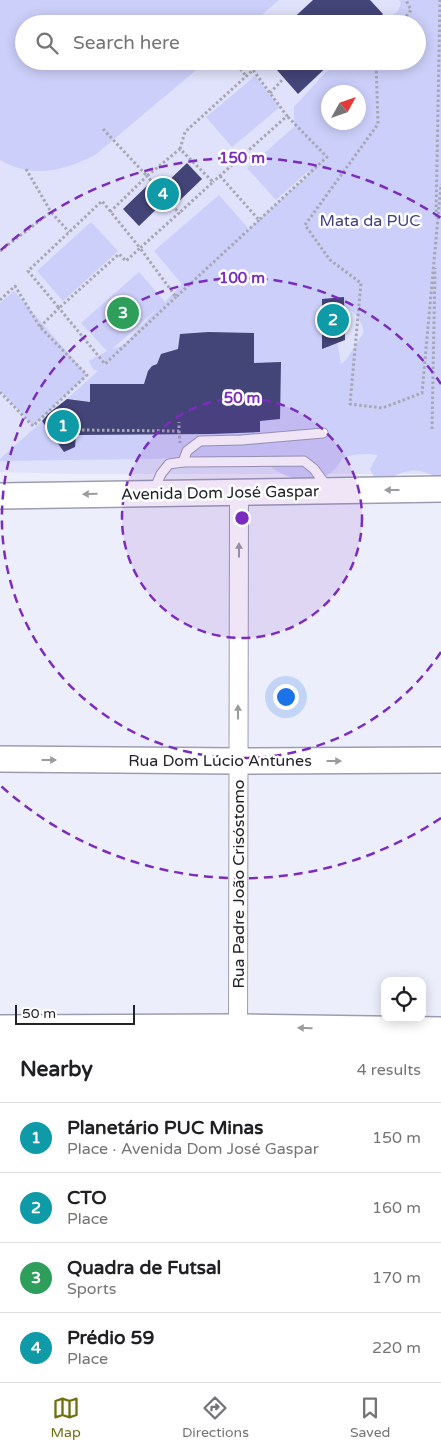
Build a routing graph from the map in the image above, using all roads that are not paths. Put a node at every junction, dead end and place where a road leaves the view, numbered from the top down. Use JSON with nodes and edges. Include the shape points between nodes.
{"nodes":[{"id":1,"x":322,"y":433,"type":"dead end"},
{"id":2,"x":183,"y":462,"type":"junction"},
{"id":3,"x":329,"y":490,"type":"junction"},
{"id":4,"x":441,"y":490,"type":"edge"},
{"id":5,"x":239,"y":491,"type":"junction"},
{"id":6,"x":153,"y":493,"type":"junction"},
{"id":7,"x":0,"y":496,"type":"edge"},
{"id":8,"x":0,"y":760,"type":"edge"},
{"id":9,"x":441,"y":760,"type":"edge"},
{"id":10,"x":238,"y":761,"type":"junction"},
{"id":11,"x":0,"y":1028,"type":"edge"},
{"id":12,"x":441,"y":1030,"type":"edge"},
{"id":13,"x":238,"y":1032,"type":"edge"}],
"edges":[{"from":1,"to":2,"type":"lane","via":[[200,441],[187,451]]},
{"from":2,"to":3,"type":"lane","via":[[304,461],[314,468]]},
{"from":2,"to":6,"type":"lane","via":[[169,464]]},
{"from":4,"to":3,"type":"street","name":"Avenida Dom José Gaspar","one_way":true},
{"from":3,"to":5,"type":"street","name":"Avenida Dom José Gaspar"},
{"from":5,"to":6,"type":"street","name":"Avenida Dom José Gaspar"},
{"from":10,"to":5,"type":"street","name":"Rua Padre João Crisóstomo","one_way":true},
{"from":6,"to":7,"type":"street","name":"Avenida Dom José Gaspar","one_way":true},
{"from":8,"to":10,"type":"street","name":"Rua Dom Lúcio Antunes","one_way":true},
{"from":10,"to":9,"type":"street","name":"Rua Dom Lúcio Antunes","one_way":true},
{"from":10,"to":13,"type":"street","name":"Rua Padre João Crisóstomo"},
{"from":11,"to":13,"type":"street"},
{"from":12,"to":13,"type":"street","one_way":true}]}
